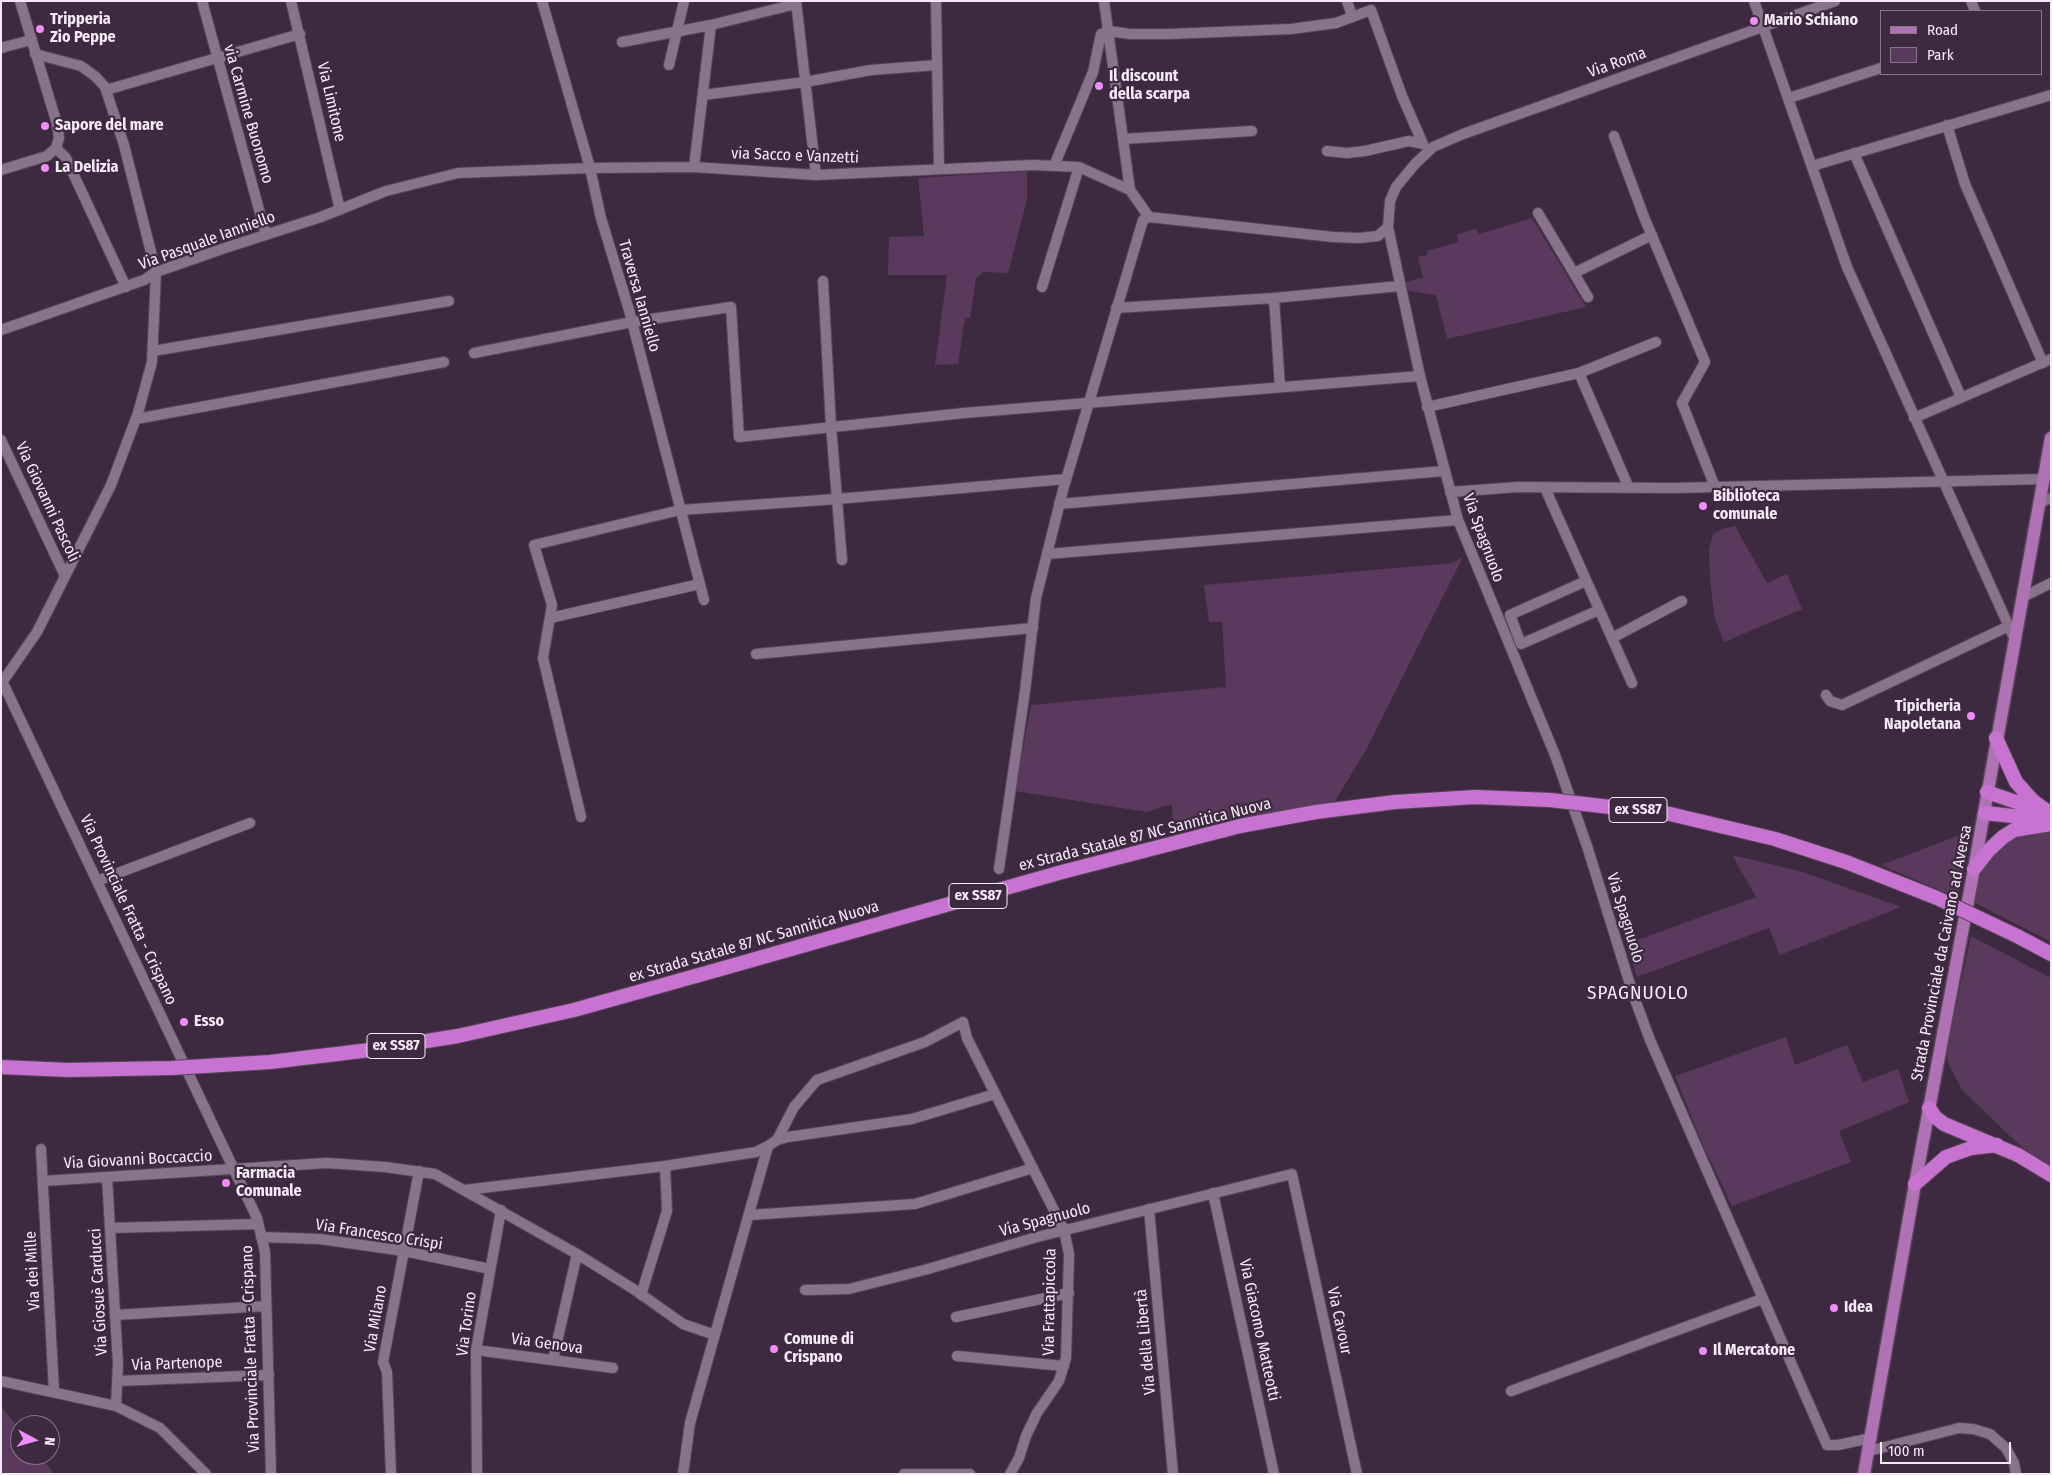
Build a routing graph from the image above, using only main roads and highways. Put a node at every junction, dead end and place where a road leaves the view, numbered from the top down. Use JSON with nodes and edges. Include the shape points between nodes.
{"nodes":[{"id":1,"x":2051,"y":438,"type":"edge"},
{"id":2,"x":2045,"y":500,"type":"edge"},
{"id":3,"x":1996,"y":738,"type":"junction"},
{"id":4,"x":1987,"y":792,"type":"junction"},
{"id":5,"x":1985,"y":813,"type":"junction"},
{"id":6,"x":2047,"y":817,"type":"edge"},
{"id":7,"x":1974,"y":869,"type":"junction"},
{"id":8,"x":2051,"y":954,"type":"edge"},
{"id":9,"x":1,"y":1067,"type":"edge"},
{"id":10,"x":1929,"y":1108,"type":"junction"},
{"id":11,"x":1997,"y":1145,"type":"junction"},
{"id":12,"x":2051,"y":1176,"type":"edge"},
{"id":13,"x":1914,"y":1184,"type":"junction"},
{"id":14,"x":1864,"y":1474,"type":"edge"}],
"edges":[{"from":1,"to":2,"type":"main road","name":"Strada Provinciale da Caivano ad Aversa","via":[[2044,479]]},
{"from":2,"to":3,"type":"main road","name":"Strada Provinciale da Caivano ad Aversa"},
{"from":3,"to":4,"type":"main road","name":"Strada Provinciale da Caivano ad Aversa"},
{"from":3,"to":6,"type":"highway","via":[[2016,782]]},
{"from":4,"to":5,"type":"main road","name":"Strada Provinciale da Caivano ad Aversa"},
{"from":4,"to":6,"type":"highway","via":[[2028,806]]},
{"from":5,"to":6,"type":"highway"},
{"from":5,"to":7,"type":"main road","name":"Strada Provinciale da Caivano ad Aversa"},
{"from":6,"to":7,"type":"highway","via":[[2003,837]]},
{"from":7,"to":10,"type":"main road","name":"Strada Provinciale da Caivano ad Aversa"},
{"from":8,"to":9,"type":"highway","name":"ex Strada Statale 87 NC Sannitica Nuova","number":"ex SS87","bridge":true,"via":[[1937,898],[1846,862],[1775,839],[1670,814],[1550,800],[1475,797],[1395,802],[1240,826],[1062,872],[574,1010],[458,1036],[270,1062],[68,1070]]},
{"from":10,"to":11,"type":"highway","via":[[1944,1124]]},
{"from":10,"to":13,"type":"main road","name":"Strada Provinciale da Caivano ad Aversa"},
{"from":11,"to":12,"type":"highway"},
{"from":11,"to":13,"type":"highway","via":[[1971,1148],[1946,1157]]},
{"from":13,"to":14,"type":"main road","name":"Strada Provinciale da Caivano ad Aversa"}]}
